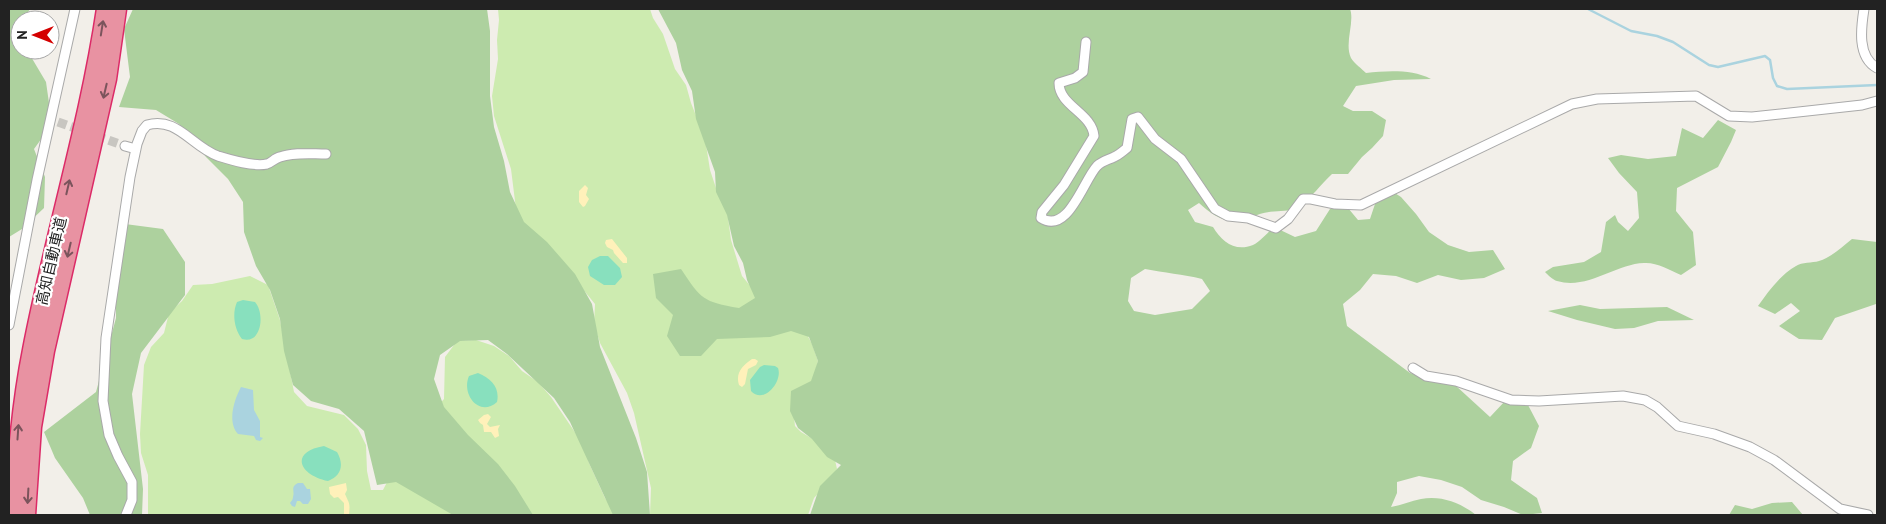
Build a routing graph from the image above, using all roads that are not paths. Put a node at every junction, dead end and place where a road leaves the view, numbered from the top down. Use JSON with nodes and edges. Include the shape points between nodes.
{"nodes":[{"id":1,"x":75,"y":9,"type":"edge"},
{"id":2,"x":105,"y":9,"type":"edge"},
{"id":3,"x":118,"y":9,"type":"edge"},
{"id":4,"x":1864,"y":9,"type":"edge"},
{"id":5,"x":1086,"y":42,"type":"dead end"},
{"id":6,"x":1877,"y":68,"type":"edge"},
{"id":7,"x":1877,"y":101,"type":"edge"},
{"id":8,"x":125,"y":146,"type":"tunnel mouth"},
{"id":9,"x":136,"y":149,"type":"junction"},
{"id":10,"x":326,"y":154,"type":"dead end"},
{"id":11,"x":9,"y":325,"type":"edge"},
{"id":12,"x":1413,"y":368,"type":"dead end"},
{"id":13,"x":12,"y":515,"type":"edge"},
{"id":14,"x":27,"y":515,"type":"edge"},
{"id":15,"x":126,"y":515,"type":"edge"},
{"id":16,"x":1868,"y":515,"type":"edge"}],
"edges":[{"from":1,"to":11,"type":"street","via":[[55,120],[37,180]]},
{"from":13,"to":2,"type":"highway","name":"高知自動車道","one_way":true,"via":[[19,424],[31,350],[94,76]]},
{"from":3,"to":14,"type":"highway","name":"高知自動車道","one_way":true,"via":[[108,79],[46,351],[33,427]]},
{"from":4,"to":6,"type":"street","via":[[1862,47],[1867,60]]},
{"from":5,"to":7,"type":"street","via":[[1083,72],[1059,83],[1059,91],[1084,116],[1094,136],[1064,185],[1042,212],[1041,218],[1048,222],[1071,210],[1086,180],[1100,163],[1127,148],[1132,118],[1138,117],[1154,139],[1181,159],[1215,209],[1228,216],[1248,218],[1276,228],[1288,219],[1303,199],[1361,205],[1572,104],[1597,99],[1696,96],[1729,116],[1752,117]]},
{"from":8,"to":9,"type":"street"},
{"from":9,"to":10,"type":"street","via":[[142,131],[152,123],[168,124],[217,155],[253,164],[267,164],[278,157],[291,155]]},
{"from":9,"to":15,"type":"street","via":[[106,338],[102,401],[109,435],[132,482],[132,500]]},
{"from":12,"to":16,"type":"street","via":[[1426,376],[1456,381],[1511,400],[1623,396],[1645,400],[1678,426],[1714,434],[1750,448],[1774,460],[1840,509]]}]}
